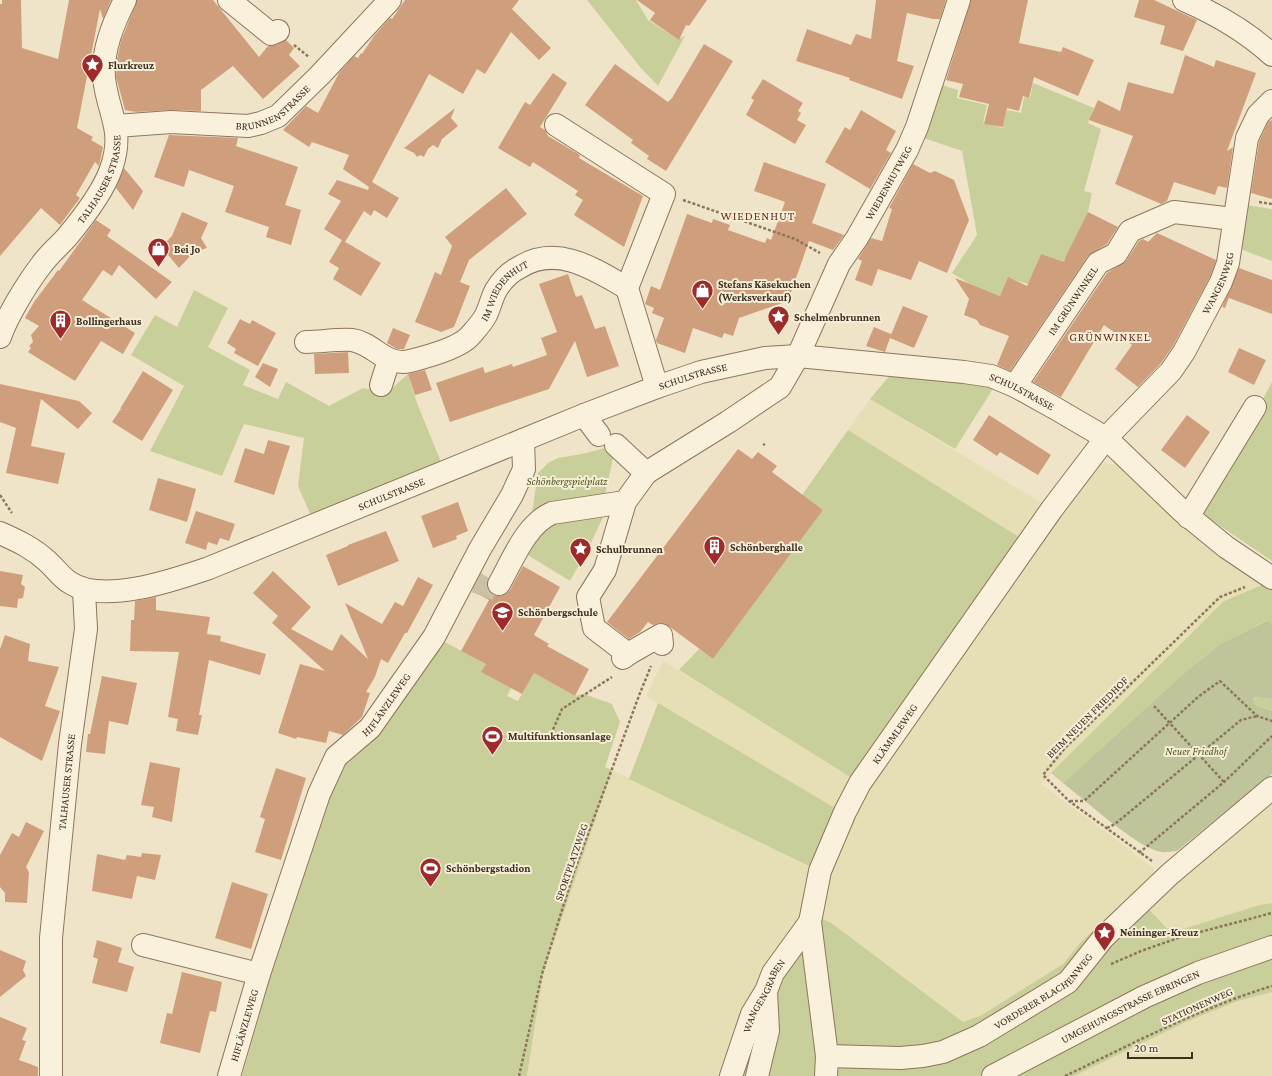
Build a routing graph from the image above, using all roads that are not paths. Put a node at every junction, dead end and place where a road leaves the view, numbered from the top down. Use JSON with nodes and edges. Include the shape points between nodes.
{"nodes":[{"id":1,"x":125,"y":0,"type":"edge"},
{"id":2,"x":229,"y":0,"type":"edge"},
{"id":3,"x":390,"y":0,"type":"edge"},
{"id":4,"x":959,"y":0,"type":"edge"},
{"id":5,"x":1184,"y":0,"type":"edge"},
{"id":6,"x":278,"y":31,"type":"dead end"},
{"id":7,"x":1272,"y":55,"type":"edge"},
{"id":8,"x":1272,"y":101,"type":"edge"},
{"id":9,"x":556,"y":125,"type":"dead end"},
{"id":10,"x":116,"y":126,"type":"junction"},
{"id":11,"x":1233,"y":219,"type":"junction"},
{"id":12,"x":626,"y":288,"type":"junction"},
{"id":13,"x":0,"y":337,"type":"edge"},
{"id":14,"x":306,"y":342,"type":"dead end"},
{"id":15,"x":798,"y":356,"type":"junction"},
{"id":16,"x":389,"y":360,"type":"junction"},
{"id":17,"x":381,"y":385,"type":"dead end"},
{"id":18,"x":1015,"y":386,"type":"junction"},
{"id":19,"x":657,"y":387,"type":"junction"},
{"id":20,"x":1255,"y":407,"type":"dead end"},
{"id":21,"x":584,"y":415,"type":"junction"},
{"id":22,"x":1106,"y":438,"type":"junction"},
{"id":23,"x":523,"y":440,"type":"junction"},
{"id":24,"x":646,"y":473,"type":"junction"},
{"id":25,"x":625,"y":502,"type":"junction"},
{"id":26,"x":1188,"y":517,"type":"junction"},
{"id":27,"x":0,"y":533,"type":"edge"},
{"id":28,"x":1272,"y":578,"type":"edge"},
{"id":29,"x":499,"y":584,"type":"tunnel mouth"},
{"id":30,"x":84,"y":591,"type":"junction"},
{"id":31,"x":662,"y":644,"type":"dead end"},
{"id":32,"x":1272,"y":788,"type":"edge"},
{"id":33,"x":810,"y":922,"type":"junction"},
{"id":34,"x":143,"y":945,"type":"dead end"},
{"id":35,"x":1272,"y":947,"type":"edge"},
{"id":36,"x":259,"y":974,"type":"junction"},
{"id":37,"x":766,"y":991,"type":"junction"},
{"id":38,"x":826,"y":1066,"type":"edge"},
{"id":39,"x":51,"y":1076,"type":"edge"},
{"id":40,"x":229,"y":1076,"type":"edge"},
{"id":41,"x":731,"y":1076,"type":"edge"},
{"id":42,"x":757,"y":1076,"type":"edge"},
{"id":43,"x":993,"y":1076,"type":"edge"}],
"edges":[{"from":1,"to":10,"type":"street","name":"TALHAUSER STRASSE","via":[[113,24],[105,55],[104,78]]},
{"from":2,"to":6,"type":"street","via":[[271,34]]},
{"from":3,"to":10,"type":"street","name":"BRUNNENSTRASSE","via":[[278,116],[248,126],[171,122]]},
{"from":4,"to":15,"type":"street","name":"WIEDENHUTWEG","via":[[907,150],[858,238],[839,264]]},
{"from":5,"to":7,"type":"street","via":[[1239,30]]},
{"from":8,"to":11,"type":"street","name":"WANGENWEG","via":[[1258,115],[1247,138]]},
{"from":9,"to":12,"type":"street","via":[[664,194]]},
{"from":10,"to":13,"type":"street","name":"TALHAUSER STRASSE","via":[[118,139],[106,182],[67,237],[42,264],[4,326]]},
{"from":11,"to":18,"type":"street","name":"IM GRÜNWINKEL","via":[[1174,212],[1130,231],[1116,254],[1098,263]]},
{"from":11,"to":22,"type":"street","name":"WANGENWEG","via":[[1228,263],[1221,282],[1184,352],[1171,371]]},
{"from":12,"to":16,"type":"street","name":"IM WIEDENHUT","via":[[585,265],[568,259],[543,257],[530,260],[506,277],[496,290],[486,315],[468,338],[456,345],[409,361]]},
{"from":12,"to":19,"type":"street"},
{"from":14,"to":16,"type":"street","name":"IM WIEDENHUT","via":[[352,340],[364,344]]},
{"from":15,"to":18,"type":"street","name":"SCHULSTRASSE","via":[[964,372],[991,376]]},
{"from":15,"to":19,"type":"street","name":"SCHULSTRASSE","via":[[765,358],[701,372]]},
{"from":15,"to":24,"type":"street","name":"WIEDENHUTWEG","via":[[780,388]]},
{"from":16,"to":17,"type":"street"},
{"from":18,"to":22,"type":"street","name":"SCHULSTRASSE"},
{"from":19,"to":21,"type":"street","name":"SCHULSTRASSE"},
{"from":20,"to":26,"type":"street"},
{"from":21,"to":23,"type":"street","name":"SCHULSTRASSE"},
{"from":21,"to":24,"type":"street","via":[[607,440]]},
{"from":22,"to":26,"type":"street","name":"SCHULSTRASSE"},
{"from":22,"to":33,"type":"street","name":"KLÄMMLEWEG","via":[[1023,548],[860,783],[820,870]]},
{"from":23,"to":30,"type":"street","name":"SCHULSTRASSE","via":[[202,570],[161,584],[110,591]]},
{"from":23,"to":36,"type":"street","name":"HIFLÄNZLEWEG","via":[[524,469],[434,637],[370,728],[336,758],[319,794]]},
{"from":24,"to":25,"type":"street"},
{"from":25,"to":29,"type":"street","via":[[552,513],[541,518],[531,529]]},
{"from":25,"to":31,"type":"street","via":[[605,570],[588,597],[594,628],[622,662],[661,635]]},
{"from":26,"to":28,"type":"street","name":"SCHULSTRASSE"},
{"from":27,"to":30,"type":"street","via":[[30,547],[68,582]]},
{"from":30,"to":39,"type":"street","name":"TALHAUSER STRASSE","via":[[86,628],[70,744],[51,938]]},
{"from":32,"to":38,"type":"street","name":"VORDERER BLACHENWEG","via":[[1170,874],[1104,937],[1068,982],[979,1036],[943,1052]]},
{"from":33,"to":37,"type":"street","name":"WANGENGRABEN","via":[[776,968]]},
{"from":33,"to":38,"type":"street","name":"KLÄMMLEWEG"},
{"from":34,"to":36,"type":"street","name":"HIFLÄNZLEWEG"},
{"from":35,"to":43,"type":"street","name":"UMGEHUNGSSTRASSE EBRINGEN","via":[[1198,973],[1144,997]]},
{"from":36,"to":40,"type":"street","name":"HIFLÄNZLEWEG"},
{"from":37,"to":41,"type":"street","name":"WANGENGRABEN","via":[[748,1022]]},
{"from":37,"to":42,"type":"street","via":[[768,1031]]}]}
